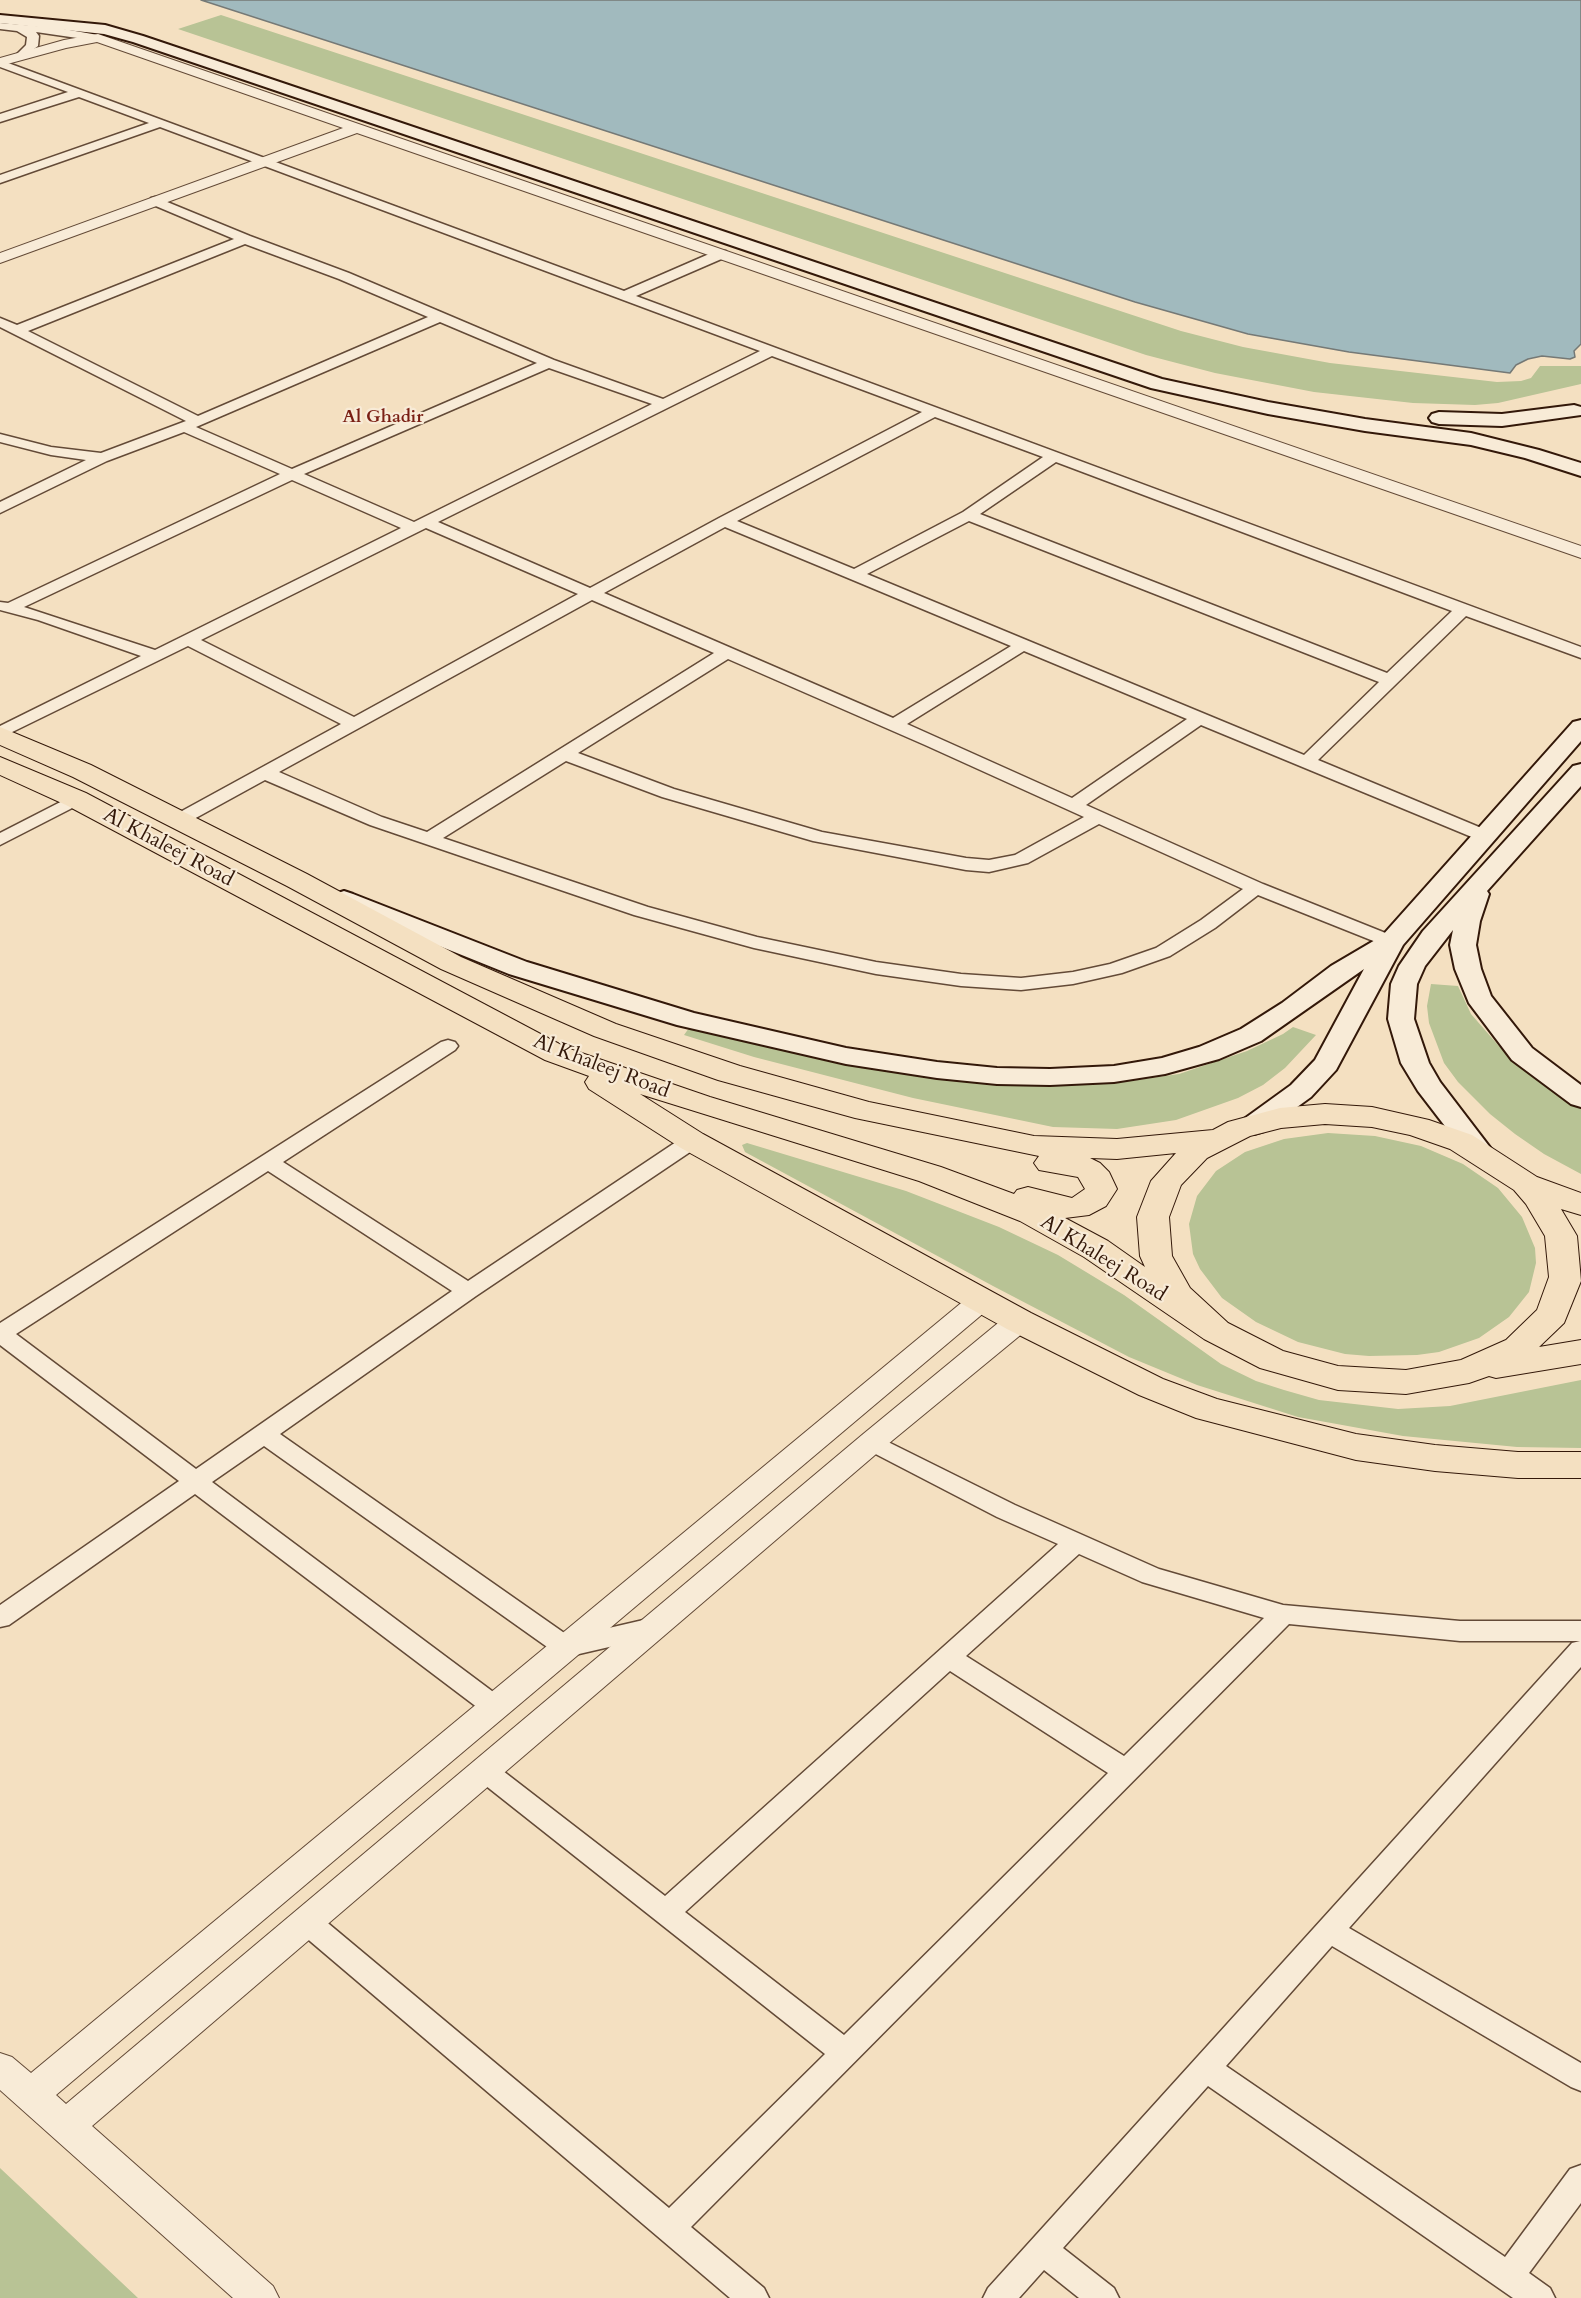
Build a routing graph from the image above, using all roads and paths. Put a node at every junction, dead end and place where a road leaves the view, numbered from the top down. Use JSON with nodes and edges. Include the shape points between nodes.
{"nodes":[{"id":1,"x":0,"y":8,"type":"edge"},
{"id":2,"x":0,"y":19,"type":"edge"},
{"id":3,"x":0,"y":26,"type":"edge"},
{"id":4,"x":17,"y":27,"type":"junction"},
{"id":5,"x":98,"y":38,"type":"junction"},
{"id":6,"x":23,"y":54,"type":"junction"},
{"id":7,"x":0,"y":63,"type":"edge"},
{"id":8,"x":78,"y":93,"type":"junction"},
{"id":9,"x":0,"y":118,"type":"edge"},
{"id":10,"x":160,"y":123,"type":"junction"},
{"id":11,"x":349,"y":126,"type":"junction"},
{"id":12,"x":257,"y":159,"type":"junction"},
{"id":13,"x":0,"y":179,"type":"edge"},
{"id":14,"x":155,"y":201,"type":"junction"},
{"id":15,"x":245,"y":240,"type":"junction"},
{"id":16,"x":0,"y":248,"type":"edge"},
{"id":17,"x":721,"y":254,"type":"junction"},
{"id":18,"x":0,"y":258,"type":"edge"},
{"id":19,"x":624,"y":296,"type":"junction"},
{"id":20,"x":440,"y":316,"type":"junction"},
{"id":21,"x":0,"y":322,"type":"edge"},
{"id":22,"x":17,"y":330,"type":"junction"},
{"id":23,"x":771,"y":351,"type":"junction"},
{"id":24,"x":549,"y":363,"type":"junction"},
{"id":25,"x":664,"y":404,"type":"junction"},
{"id":26,"x":1577,"y":409,"type":"edge"},
{"id":27,"x":934,"y":412,"type":"junction"},
{"id":28,"x":190,"y":424,"type":"junction"},
{"id":29,"x":0,"y":438,"type":"edge"},
{"id":30,"x":1053,"y":457,"type":"junction"},
{"id":31,"x":102,"y":458,"type":"junction"},
{"id":32,"x":1581,"y":470,"type":"edge"},
{"id":33,"x":293,"y":474,"type":"junction"},
{"id":34,"x":0,"y":508,"type":"edge"},
{"id":35,"x":968,"y":515,"type":"junction"},
{"id":36,"x":724,"y":521,"type":"junction"},
{"id":37,"x":420,"y":525,"type":"junction"},
{"id":38,"x":1581,"y":552,"type":"edge"},
{"id":39,"x":854,"y":575,"type":"junction"},
{"id":40,"x":593,"y":594,"type":"junction"},
{"id":41,"x":4,"y":606,"type":"edge"},
{"id":42,"x":1462,"y":610,"type":"junction"},
{"id":43,"x":188,"y":640,"type":"junction"},
{"id":44,"x":1023,"y":645,"type":"junction"},
{"id":45,"x":728,"y":652,"type":"junction"},
{"id":46,"x":1581,"y":653,"type":"edge"},
{"id":47,"x":156,"y":656,"type":"junction"},
{"id":48,"x":1389,"y":680,"type":"junction"},
{"id":49,"x":1200,"y":718,"type":"junction"},
{"id":50,"x":355,"y":724,"type":"junction"},
{"id":51,"x":894,"y":725,"type":"junction"},
{"id":52,"x":1581,"y":727,"type":"edge"},
{"id":53,"x":0,"y":734,"type":"edge"},
{"id":54,"x":565,"y":754,"type":"junction"},
{"id":55,"x":1306,"y":762,"type":"junction"},
{"id":56,"x":0,"y":765,"type":"edge"},
{"id":57,"x":1581,"y":771,"type":"edge"},
{"id":58,"x":266,"y":773,"type":"junction"},
{"id":59,"x":76,"y":799,"type":"junction"},
{"id":60,"x":1074,"y":805,"type":"junction"},
{"id":61,"x":1099,"y":816,"type":"junction"},
{"id":62,"x":177,"y":820,"type":"junction"},
{"id":63,"x":1485,"y":836,"type":"junction"},
{"id":64,"x":429,"y":838,"type":"junction"},
{"id":65,"x":0,"y":840,"type":"edge"},
{"id":66,"x":297,"y":880,"type":"junction"},
{"id":67,"x":1478,"y":886,"type":"junction"},
{"id":68,"x":1256,"y":888,"type":"junction"},
{"id":69,"x":1391,"y":942,"type":"junction"},
{"id":70,"x":448,"y":1046,"type":"dead end"},
{"id":71,"x":556,"y":1054,"type":"junction"},
{"id":72,"x":1581,"y":1098,"type":"edge"},
{"id":73,"x":866,"y":1111,"type":"junction"},
{"id":74,"x":1254,"y":1125,"type":"junction"},
{"id":75,"x":1220,"y":1139,"type":"junction"},
{"id":76,"x":692,"y":1141,"type":"junction"},
{"id":77,"x":836,"y":1145,"type":"junction"},
{"id":78,"x":1481,"y":1154,"type":"junction"},
{"id":79,"x":268,"y":1162,"type":"junction"},
{"id":80,"x":1525,"y":1183,"type":"junction"},
{"id":81,"x":1581,"y":1205,"type":"edge"},
{"id":82,"x":468,"y":1291,"type":"junction"},
{"id":83,"x":982,"y":1300,"type":"junction"},
{"id":84,"x":1019,"y":1321,"type":"junction"},
{"id":85,"x":1216,"y":1331,"type":"junction"},
{"id":86,"x":0,"y":1334,"type":"edge"},
{"id":87,"x":1581,"y":1352,"type":"edge"},
{"id":88,"x":1469,"y":1371,"type":"junction"},
{"id":89,"x":264,"y":1434,"type":"junction"},
{"id":90,"x":872,"y":1442,"type":"junction"},
{"id":91,"x":1581,"y":1465,"type":"edge"},
{"id":92,"x":194,"y":1482,"type":"junction"},
{"id":93,"x":1075,"y":1543,"type":"junction"},
{"id":94,"x":1283,"y":1614,"type":"junction"},
{"id":95,"x":0,"y":1618,"type":"edge"},
{"id":96,"x":655,"y":1627,"type":"junction"},
{"id":97,"x":1581,"y":1631,"type":"edge"},
{"id":98,"x":566,"y":1647,"type":"junction"},
{"id":99,"x":1581,"y":1650,"type":"edge"},
{"id":100,"x":948,"y":1658,"type":"junction"},
{"id":101,"x":495,"y":1707,"type":"junction"},
{"id":102,"x":485,"y":1771,"type":"junction"},
{"id":103,"x":1126,"y":1771,"type":"junction"},
{"id":104,"x":665,"y":1913,"type":"junction"},
{"id":105,"x":307,"y":1922,"type":"junction"},
{"id":106,"x":1329,"y":1930,"type":"junction"},
{"id":107,"x":845,"y":2053,"type":"junction"},
{"id":108,"x":0,"y":2068,"type":"edge"},
{"id":109,"x":1205,"y":2068,"type":"junction"},
{"id":110,"x":1581,"y":2078,"type":"edge"},
{"id":111,"x":30,"y":2096,"type":"junction"},
{"id":112,"x":65,"y":2127,"type":"junction"},
{"id":113,"x":1581,"y":2179,"type":"edge"},
{"id":114,"x":669,"y":2229,"type":"junction"},
{"id":115,"x":1042,"y":2250,"type":"junction"},
{"id":116,"x":1508,"y":2277,"type":"junction"},
{"id":117,"x":260,"y":2298,"type":"edge"},
{"id":118,"x":753,"y":2298,"type":"edge"},
{"id":119,"x":999,"y":2298,"type":"edge"},
{"id":120,"x":1103,"y":2298,"type":"edge"},
{"id":121,"x":1539,"y":2298,"type":"edge"}],
"edges":[{"from":1,"to":26,"type":"main road","via":[[92,19],[170,38],[1120,357],[1197,379],[1342,406],[1463,420],[1539,417]]},
{"from":2,"to":32,"type":"main road","via":[[105,30],[138,39],[1146,380],[1268,408],[1471,439]]},
{"from":3,"to":4,"type":"street"},
{"from":4,"to":5,"type":"street"},
{"from":4,"to":6,"type":"street","via":[[33,36],[32,46]]},
{"from":5,"to":6,"type":"street"},
{"from":5,"to":11,"type":"street"},
{"from":6,"to":7,"type":"street"},
{"from":7,"to":8,"type":"street"},
{"from":8,"to":9,"type":"street"},
{"from":8,"to":10,"type":"street"},
{"from":10,"to":12,"type":"street"},
{"from":10,"to":13,"type":"street"},
{"from":11,"to":12,"type":"street"},
{"from":11,"to":17,"type":"street"},
{"from":12,"to":14,"type":"street"},
{"from":12,"to":16,"type":"street"},
{"from":12,"to":19,"type":"street"},
{"from":14,"to":15,"type":"street"},
{"from":14,"to":18,"type":"street"},
{"from":15,"to":20,"type":"street"},
{"from":15,"to":22,"type":"street"},
{"from":17,"to":19,"type":"street"},
{"from":17,"to":38,"type":"street"},
{"from":19,"to":23,"type":"street"},
{"from":20,"to":24,"type":"street"},
{"from":20,"to":28,"type":"street"},
{"from":21,"to":22,"type":"street"},
{"from":22,"to":28,"type":"street"},
{"from":23,"to":25,"type":"street"},
{"from":23,"to":27,"type":"street"},
{"from":24,"to":25,"type":"street"},
{"from":24,"to":33,"type":"street"},
{"from":25,"to":37,"type":"street"},
{"from":26,"to":32,"type":"main road","via":[[1563,416],[1554,434],[1555,445]]},
{"from":27,"to":30,"type":"street"},
{"from":27,"to":36,"type":"street"},
{"from":28,"to":31,"type":"street"},
{"from":28,"to":33,"type":"street"},
{"from":29,"to":31,"type":"street"},
{"from":30,"to":35,"type":"street"},
{"from":30,"to":42,"type":"street"},
{"from":31,"to":34,"type":"street"},
{"from":33,"to":37,"type":"street"},
{"from":33,"to":41,"type":"street"},
{"from":35,"to":39,"type":"street"},
{"from":35,"to":48,"type":"street"},
{"from":36,"to":39,"type":"street"},
{"from":36,"to":40,"type":"street"},
{"from":37,"to":40,"type":"street"},
{"from":37,"to":43,"type":"street"},
{"from":39,"to":44,"type":"street"},
{"from":40,"to":45,"type":"street"},
{"from":40,"to":50,"type":"street"},
{"from":41,"to":47,"type":"street"},
{"from":42,"to":46,"type":"street"},
{"from":42,"to":48,"type":"street"},
{"from":43,"to":47,"type":"street"},
{"from":43,"to":50,"type":"street"},
{"from":44,"to":49,"type":"street"},
{"from":44,"to":51,"type":"street"},
{"from":45,"to":51,"type":"street"},
{"from":45,"to":54,"type":"street"},
{"from":47,"to":53,"type":"street"},
{"from":48,"to":55,"type":"street"},
{"from":49,"to":55,"type":"street"},
{"from":49,"to":60,"type":"street"},
{"from":50,"to":58,"type":"street"},
{"from":51,"to":60,"type":"street"},
{"from":52,"to":63,"type":"main road"},
{"from":53,"to":62,"type":"main road","name":"Al Khaleej Road"},
{"from":54,"to":61,"type":"street","via":[[668,793],[819,837],[966,864],[989,866],[1021,859]]},
{"from":54,"to":64,"type":"street"},
{"from":55,"to":63,"type":"street"},
{"from":56,"to":59,"type":"main road","name":"Al Khaleej Road"},
{"from":57,"to":67,"type":"main road"},
{"from":58,"to":62,"type":"street"},
{"from":58,"to":64,"type":"street","via":[[376,821]]},
{"from":59,"to":65,"type":"street"},
{"from":59,"to":71,"type":"main road","name":"Al Khaleej Road"},
{"from":60,"to":61,"type":"street"},
{"from":61,"to":68,"type":"street"},
{"from":62,"to":66,"type":"main road","name":"Al Khaleej Road"},
{"from":63,"to":69,"type":"main road"},
{"from":64,"to":68,"type":"street","via":[[641,911],[754,942],[876,968],[971,981],[1021,984],[1115,969],[1163,952]]},
{"from":66,"to":69,"type":"main road","via":[[518,968],[687,1019],[846,1056],[997,1076],[1114,1074],[1165,1066],[1209,1053],[1251,1035],[1340,972]]},
{"from":66,"to":73,"type":"main road","name":"Al Khaleej Road","via":[[451,963],[605,1030],[729,1073]]},
{"from":67,"to":72,"type":"main road","via":[[1464,945],[1478,997],[1522,1054]]},
{"from":67,"to":78,"type":"main road","via":[[1432,937],[1412,966],[1404,984],[1401,1019],[1415,1064]]},
{"from":68,"to":69,"type":"street"},
{"from":69,"to":74,"type":"main road","via":[[1326,1064],[1301,1091]]},
{"from":70,"to":79,"type":"street"},
{"from":71,"to":76,"type":"main road"},
{"from":71,"to":77,"type":"main road","name":"Al Khaleej Road","via":[[699,1104]]},
{"from":73,"to":75,"type":"main road","name":"Al Khaleej Road","via":[[1034,1146],[1117,1149]]},
{"from":73,"to":77,"type":"main road","via":[[912,1138],[1021,1160],[1078,1165],[1098,1179],[1101,1189],[1095,1199],[1078,1208],[1064,1208],[897,1157]]},
{"from":74,"to":75,"type":"main road"},
{"from":74,"to":78,"type":"main road","via":[[1325,1114],[1372,1117],[1418,1126]]},
{"from":75,"to":85,"type":"main road","via":[[1196,1151],[1167,1181],[1153,1217],[1156,1256],[1177,1295]]},
{"from":76,"to":82,"type":"street"},
{"from":76,"to":83,"type":"main road"},
{"from":77,"to":85,"type":"main road","name":"Al Khaleej Road","via":[[970,1188],[1031,1214],[1096,1249]]},
{"from":78,"to":80,"type":"main road"},
{"from":79,"to":82,"type":"street"},
{"from":79,"to":86,"type":"street"},
{"from":80,"to":81,"type":"main road"},
{"from":80,"to":88,"type":"main road","via":[[1561,1236],[1566,1277],[1551,1316],[1518,1348]]},
{"from":82,"to":89,"type":"street"},
{"from":83,"to":84,"type":"main road"},
{"from":83,"to":98,"type":"street"},
{"from":84,"to":90,"type":"street"},
{"from":84,"to":91,"type":"main road","via":[[1151,1387],[1208,1409],[1274,1427],[1356,1447],[1435,1458],[1518,1465]]},
{"from":85,"to":88,"type":"main road","via":[[1272,1360],[1338,1378],[1406,1382]]},
{"from":86,"to":92,"type":"street"},
{"from":87,"to":88,"type":"main road"},
{"from":89,"to":92,"type":"street"},
{"from":89,"to":98,"type":"street"},
{"from":90,"to":93,"type":"street"},
{"from":90,"to":96,"type":"street"},
{"from":92,"to":95,"type":"street"},
{"from":92,"to":101,"type":"street"},
{"from":93,"to":94,"type":"street","via":[[1150,1576]]},
{"from":93,"to":100,"type":"street"},
{"from":94,"to":97,"type":"street","via":[[1460,1631]]},
{"from":94,"to":103,"type":"street"},
{"from":96,"to":98,"type":"street"},
{"from":96,"to":102,"type":"street"},
{"from":98,"to":101,"type":"street"},
{"from":99,"to":106,"type":"street"},
{"from":100,"to":103,"type":"street"},
{"from":100,"to":104,"type":"street"},
{"from":101,"to":111,"type":"street"},
{"from":102,"to":104,"type":"street"},
{"from":102,"to":105,"type":"street"},
{"from":103,"to":107,"type":"street"},
{"from":104,"to":107,"type":"street"},
{"from":105,"to":112,"type":"street"},
{"from":105,"to":114,"type":"street"},
{"from":106,"to":109,"type":"street"},
{"from":106,"to":110,"type":"street"},
{"from":107,"to":114,"type":"street"},
{"from":108,"to":111,"type":"street"},
{"from":109,"to":115,"type":"street"},
{"from":109,"to":116,"type":"street"},
{"from":111,"to":112,"type":"street"},
{"from":112,"to":117,"type":"street"},
{"from":113,"to":116,"type":"street"},
{"from":114,"to":118,"type":"street"},
{"from":115,"to":119,"type":"street"},
{"from":115,"to":120,"type":"street"},
{"from":116,"to":121,"type":"street"}]}
